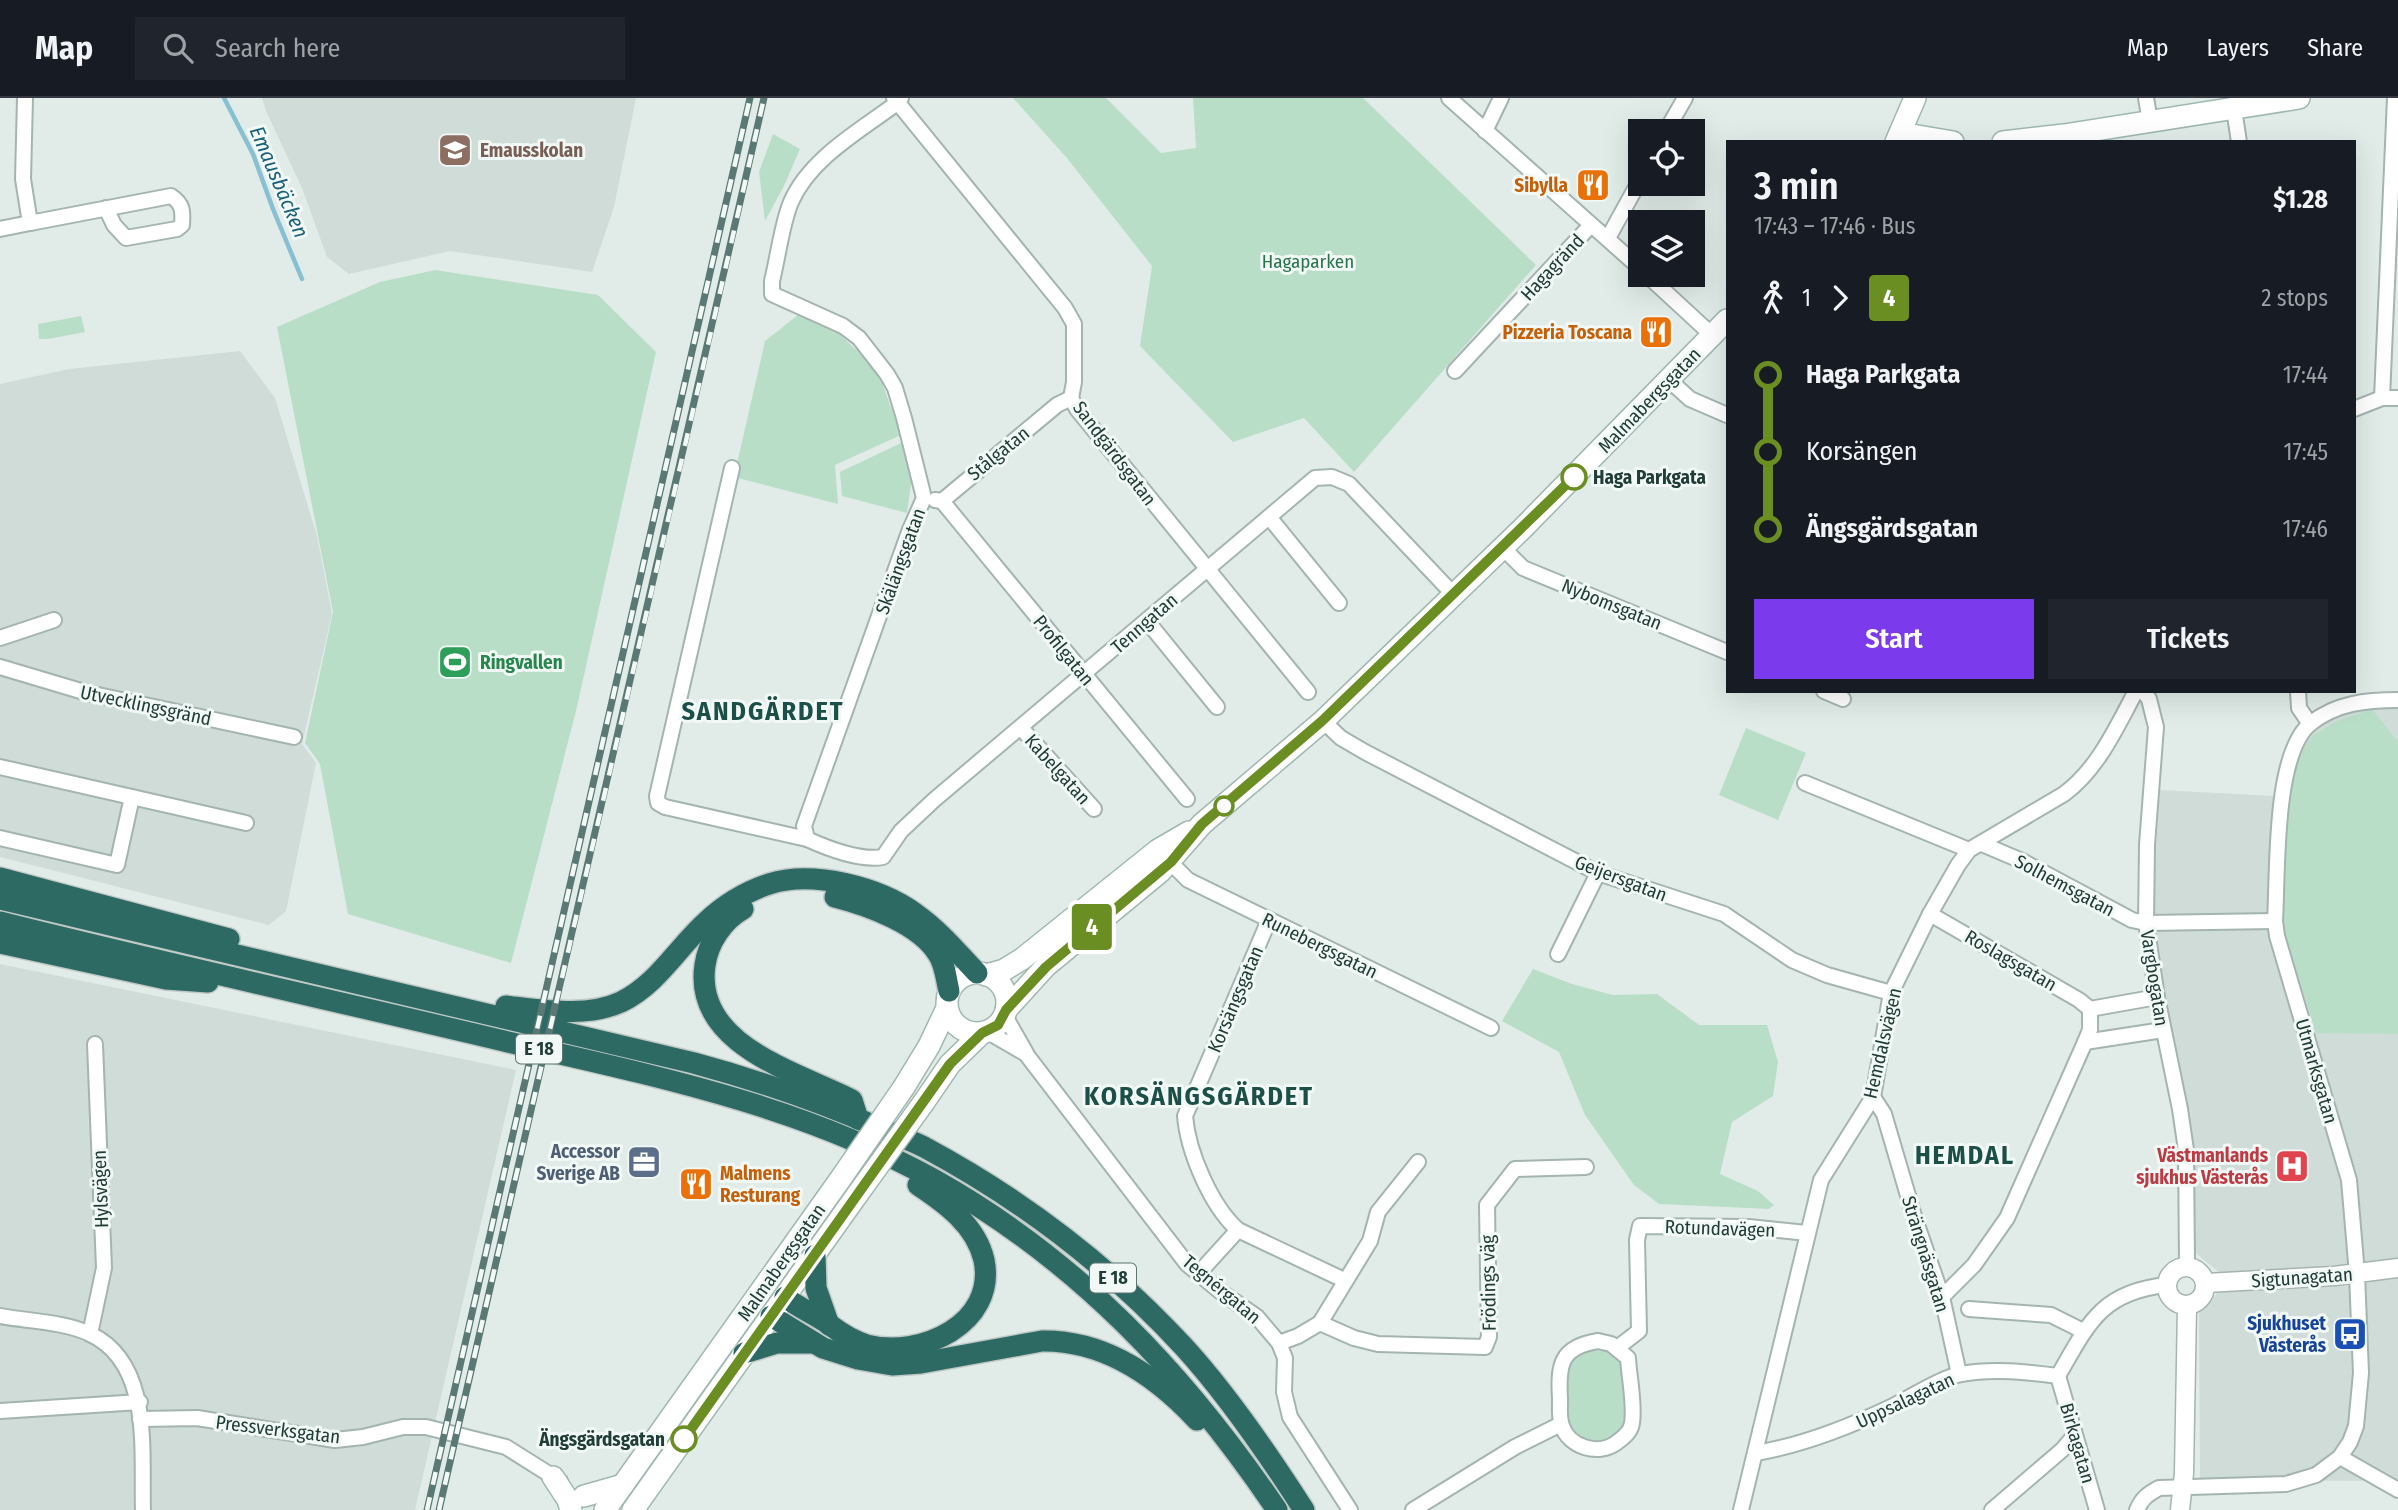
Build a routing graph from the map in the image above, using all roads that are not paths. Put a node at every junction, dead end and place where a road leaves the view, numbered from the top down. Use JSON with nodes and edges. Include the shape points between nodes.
{"nodes":[{"id":1,"x":25,"y":98,"type":"edge"},
{"id":2,"x":1449,"y":98,"type":"edge"},
{"id":3,"x":1501,"y":98,"type":"edge"},
{"id":4,"x":1685,"y":98,"type":"edge"},
{"id":5,"x":1915,"y":98,"type":"edge"},
{"id":6,"x":2147,"y":98,"type":"edge"},
{"id":7,"x":2299,"y":98,"type":"edge"},
{"id":8,"x":2395,"y":98,"type":"edge"},
{"id":9,"x":897,"y":100,"type":"edge"},
{"id":10,"x":2225,"y":106,"type":"edge"},
{"id":11,"x":1674,"y":119,"type":"edge"},
{"id":12,"x":2150,"y":121,"type":"junction"},
{"id":13,"x":1485,"y":131,"type":"junction"},
{"id":14,"x":1898,"y":137,"type":"edge"},
{"id":15,"x":2064,"y":138,"type":"edge"},
{"id":16,"x":1931,"y":140,"type":"edge"},
{"id":17,"x":2034,"y":140,"type":"edge"},
{"id":18,"x":2238,"y":140,"type":"edge"},
{"id":19,"x":1631,"y":196,"type":"edge"},
{"id":20,"x":106,"y":208,"type":"junction"},
{"id":21,"x":30,"y":223,"type":"junction"},
{"id":22,"x":1591,"y":225,"type":"junction"},
{"id":23,"x":0,"y":229,"type":"edge"},
{"id":24,"x":1608,"y":239,"type":"junction"},
{"id":25,"x":1628,"y":257,"type":"edge"},
{"id":26,"x":1660,"y":287,"type":"edge"},
{"id":27,"x":1726,"y":321,"type":"edge"},
{"id":28,"x":1712,"y":335,"type":"junction"},
{"id":29,"x":1455,"y":371,"type":"dead end"},
{"id":30,"x":1668,"y":379,"type":"junction"},
{"id":31,"x":1071,"y":398,"type":"junction"},
{"id":32,"x":2382,"y":398,"type":"junction"},
{"id":33,"x":2398,"y":398,"type":"edge"},
{"id":34,"x":2356,"y":407,"type":"edge"},
{"id":35,"x":1726,"y":415,"type":"edge"},
{"id":36,"x":732,"y":468,"type":"dead end"},
{"id":37,"x":924,"y":498,"type":"junction"},
{"id":38,"x":942,"y":501,"type":"junction"},
{"id":39,"x":1269,"y":517,"type":"junction"},
{"id":40,"x":1503,"y":548,"type":"junction"},
{"id":41,"x":1206,"y":569,"type":"junction"},
{"id":42,"x":1454,"y":595,"type":"junction"},
{"id":43,"x":1339,"y":603,"type":"dead end"},
{"id":44,"x":54,"y":620,"type":"dead end"},
{"id":45,"x":1147,"y":621,"type":"junction"},
{"id":46,"x":0,"y":638,"type":"edge"},
{"id":47,"x":1726,"y":652,"type":"edge"},
{"id":48,"x":0,"y":667,"type":"edge"},
{"id":49,"x":1084,"y":674,"type":"junction"},
{"id":50,"x":1308,"y":692,"type":"dead end"},
{"id":51,"x":1829,"y":693,"type":"edge"},
{"id":52,"x":2135,"y":693,"type":"edge"},
{"id":53,"x":2144,"y":693,"type":"edge"},
{"id":54,"x":2298,"y":693,"type":"edge"},
{"id":55,"x":1843,"y":699,"type":"dead end"},
{"id":56,"x":2398,"y":699,"type":"edge"},
{"id":57,"x":1217,"y":707,"type":"dead end"},
{"id":58,"x":1322,"y":721,"type":"junction"},
{"id":59,"x":2310,"y":724,"type":"junction"},
{"id":60,"x":1022,"y":729,"type":"junction"},
{"id":61,"x":294,"y":737,"type":"dead end"},
{"id":62,"x":0,"y":767,"type":"edge"},
{"id":63,"x":1805,"y":783,"type":"dead end"},
{"id":64,"x":132,"y":797,"type":"junction"},
{"id":65,"x":1187,"y":799,"type":"dead end"},
{"id":66,"x":1094,"y":809,"type":"dead end"},
{"id":67,"x":246,"y":823,"type":"dead end"},
{"id":68,"x":0,"y":838,"type":"edge"},
{"id":69,"x":807,"y":839,"type":"junction"},
{"id":70,"x":1975,"y":847,"type":"junction"},
{"id":71,"x":1164,"y":856,"type":"junction"},
{"id":72,"x":1598,"y":873,"type":"junction"},
{"id":73,"x":0,"y":878,"type":"edge"},
{"id":74,"x":0,"y":899,"type":"edge"},
{"id":75,"x":1930,"y":914,"type":"junction"},
{"id":76,"x":1269,"y":920,"type":"junction"},
{"id":77,"x":2275,"y":921,"type":"junction"},
{"id":78,"x":0,"y":922,"type":"edge"},
{"id":79,"x":2146,"y":923,"type":"junction"},
{"id":80,"x":0,"y":943,"type":"edge"},
{"id":81,"x":1558,"y":954,"type":"dead end"},
{"id":82,"x":299,"y":969,"type":"junction"},
{"id":83,"x":981,"y":974,"type":"junction"},
{"id":84,"x":276,"y":987,"type":"junction"},
{"id":85,"x":1891,"y":993,"type":"junction"},
{"id":86,"x":2157,"y":997,"type":"junction"},
{"id":87,"x":948,"y":1000,"type":"junction"},
{"id":88,"x":2090,"y":1009,"type":"junction"},
{"id":89,"x":476,"y":1010,"type":"junction"},
{"id":90,"x":1005,"y":1013,"type":"junction"},
{"id":91,"x":1491,"y":1028,"type":"dead end"},
{"id":92,"x":2163,"y":1030,"type":"junction"},
{"id":93,"x":985,"y":1032,"type":"junction"},
{"id":94,"x":2085,"y":1042,"type":"junction"},
{"id":95,"x":95,"y":1044,"type":"dead end"},
{"id":96,"x":1026,"y":1055,"type":"junction"},
{"id":97,"x":1873,"y":1097,"type":"junction"},
{"id":98,"x":858,"y":1119,"type":"junction"},
{"id":99,"x":1418,"y":1162,"type":"dead end"},
{"id":100,"x":910,"y":1167,"type":"junction"},
{"id":101,"x":1586,"y":1167,"type":"dead end"},
{"id":102,"x":1238,"y":1230,"type":"junction"},
{"id":103,"x":1807,"y":1233,"type":"junction"},
{"id":104,"x":815,"y":1255,"type":"junction"},
{"id":105,"x":2187,"y":1266,"type":"junction"},
{"id":106,"x":2398,"y":1268,"type":"edge"},
{"id":107,"x":1198,"y":1274,"type":"junction"},
{"id":108,"x":2357,"y":1274,"type":"junction"},
{"id":109,"x":1344,"y":1280,"type":"junction"},
{"id":110,"x":2206,"y":1283,"type":"junction"},
{"id":111,"x":765,"y":1285,"type":"junction"},
{"id":112,"x":2166,"y":1285,"type":"junction"},
{"id":113,"x":785,"y":1297,"type":"junction"},
{"id":114,"x":1942,"y":1297,"type":"junction"},
{"id":115,"x":752,"y":1304,"type":"junction"},
{"id":116,"x":2187,"y":1306,"type":"junction"},
{"id":117,"x":1969,"y":1308,"type":"dead end"},
{"id":118,"x":0,"y":1316,"type":"edge"},
{"id":119,"x":771,"y":1316,"type":"junction"},
{"id":120,"x":1320,"y":1323,"type":"junction"},
{"id":121,"x":829,"y":1325,"type":"junction"},
{"id":122,"x":2083,"y":1331,"type":"junction"},
{"id":123,"x":90,"y":1334,"type":"junction"},
{"id":124,"x":815,"y":1343,"type":"junction"},
{"id":125,"x":1279,"y":1343,"type":"junction"},
{"id":126,"x":1617,"y":1348,"type":"junction"},
{"id":127,"x":744,"y":1353,"type":"junction"},
{"id":128,"x":1959,"y":1374,"type":"junction"},
{"id":129,"x":2058,"y":1376,"type":"junction"},
{"id":130,"x":139,"y":1402,"type":"junction"},
{"id":131,"x":0,"y":1410,"type":"edge"},
{"id":132,"x":140,"y":1419,"type":"junction"},
{"id":133,"x":1561,"y":1424,"type":"junction"},
{"id":134,"x":2074,"y":1436,"type":"junction"},
{"id":135,"x":1756,"y":1453,"type":"junction"},
{"id":136,"x":2340,"y":1457,"type":"junction"},
{"id":137,"x":553,"y":1477,"type":"joint"},
{"id":138,"x":623,"y":1485,"type":"junction"},
{"id":139,"x":2182,"y":1486,"type":"junction"},
{"id":140,"x":2398,"y":1490,"type":"edge"},
{"id":141,"x":577,"y":1503,"type":"edge"},
{"id":142,"x":143,"y":1510,"type":"edge"},
{"id":143,"x":606,"y":1510,"type":"edge"},
{"id":144,"x":634,"y":1510,"type":"edge"},
{"id":145,"x":1261,"y":1510,"type":"edge"},
{"id":146,"x":1277,"y":1510,"type":"edge"},
{"id":147,"x":1304,"y":1510,"type":"edge"},
{"id":148,"x":1350,"y":1510,"type":"edge"},
{"id":149,"x":1413,"y":1510,"type":"edge"},
{"id":150,"x":1741,"y":1510,"type":"edge"},
{"id":151,"x":1992,"y":1510,"type":"edge"},
{"id":152,"x":2097,"y":1510,"type":"edge"},
{"id":153,"x":2137,"y":1510,"type":"edge"},
{"id":154,"x":2180,"y":1510,"type":"edge"}],
"edges":[{"from":1,"to":21,"type":"street","via":[[23,179]]},
{"from":2,"to":13,"type":"street"},
{"from":3,"to":13,"type":"street"},
{"from":4,"to":11,"type":"street"},
{"from":5,"to":14,"type":"main road"},
{"from":6,"to":12,"type":"street"},
{"from":7,"to":10,"type":"main road"},
{"from":8,"to":32,"type":"street"},
{"from":9,"to":31,"type":"street","name":"Sandgärdsgatan","via":[[1074,324]]},
{"from":9,"to":37,"type":"street","name":"Skälängsgatan","via":[[827,157],[800,186],[791,203],[772,294],[843,326],[881,365],[895,388]]},
{"from":10,"to":12,"type":"main road"},
{"from":10,"to":18,"type":"street"},
{"from":12,"to":15,"type":"main road"},
{"from":13,"to":22,"type":"street"},
{"from":14,"to":16,"type":"main road"},
{"from":15,"to":17,"type":"main road"},
{"from":19,"to":24,"type":"street"},
{"from":20,"to":20,"type":"street","via":[[126,238],[182,226],[183,209],[171,195]]},
{"from":20,"to":21,"type":"street"},
{"from":21,"to":23,"type":"street"},
{"from":22,"to":24,"type":"street"},
{"from":22,"to":29,"type":"street","name":"Hagagränd"},
{"from":24,"to":25,"type":"street"},
{"from":26,"to":28,"type":"street"},
{"from":27,"to":28,"type":"main road","name":"Malmabergsgatan"},
{"from":28,"to":30,"type":"main road","name":"Malmabergsgatan"},
{"from":30,"to":35,"type":"street","via":[[1690,399]]},
{"from":30,"to":40,"type":"main road","name":"Malmabergsgatan"},
{"from":31,"to":38,"type":"street","name":"Stålgatan"},
{"from":31,"to":41,"type":"street","name":"Sandgärdsgatan"},
{"from":32,"to":33,"type":"street"},
{"from":32,"to":34,"type":"street"},
{"from":36,"to":69,"type":"street","via":[[658,803]]},
{"from":37,"to":38,"type":"street"},
{"from":37,"to":69,"type":"street","name":"Skälängsgatan","via":[[804,826]]},
{"from":38,"to":49,"type":"street","name":"Profilgatan"},
{"from":39,"to":41,"type":"street","name":"Tenngatan"},
{"from":39,"to":42,"type":"street","name":"Tenngatan","via":[[1315,478],[1332,477],[1349,484]]},
{"from":39,"to":43,"type":"street"},
{"from":40,"to":42,"type":"main road","name":"Malmabergsgatan"},
{"from":40,"to":47,"type":"street","name":"Nybomsgatan","via":[[1523,568]]},
{"from":41,"to":45,"type":"street","name":"Tenngatan"},
{"from":41,"to":50,"type":"street","name":"Sandgärdsgatan"},
{"from":42,"to":58,"type":"main road","name":"Malmabergsgatan"},
{"from":44,"to":46,"type":"street"},
{"from":45,"to":49,"type":"street","name":"Tenngatan"},
{"from":45,"to":57,"type":"street"},
{"from":48,"to":61,"type":"street","name":"Utvecklingsgränd","via":[[84,692]]},
{"from":49,"to":60,"type":"street","name":"Tenngatan"},
{"from":49,"to":65,"type":"street","name":"Profilgatan"},
{"from":51,"to":55,"type":"street"},
{"from":52,"to":70,"type":"street","name":"Hemdalsvägen","via":[[2077,784]]},
{"from":53,"to":79,"type":"street","name":"Vargbogatan","via":[[2155,727]]},
{"from":54,"to":59,"type":"street","via":[[2300,708]]},
{"from":56,"to":59,"type":"street","via":[[2347,704]]},
{"from":58,"to":71,"type":"main road","name":"Malmabergsgatan"},
{"from":58,"to":72,"type":"street","name":"Geijersgatan","via":[[1365,752]]},
{"from":59,"to":77,"type":"street","name":"Utmarksgatan","via":[[2288,762]]},
{"from":60,"to":66,"type":"street","name":"Kabelgatan"},
{"from":60,"to":69,"type":"street","name":"Tenngatan","via":[[901,831],[883,857],[872,859]]},
{"from":62,"to":64,"type":"street"},
{"from":63,"to":70,"type":"street","name":"Solhemsgatan"},
{"from":64,"to":67,"type":"street"},
{"from":64,"to":68,"type":"street","via":[[117,865]]},
{"from":70,"to":75,"type":"street","name":"Hemdalsvägen","via":[[1958,865]]},
{"from":70,"to":79,"type":"street","name":"Solhemsgatan","via":[[2022,861],[2132,920]]},
{"from":71,"to":76,"type":"street","name":"Runebergsgatan","via":[[1188,880]]},
{"from":71,"to":83,"type":"main road","name":"Malmabergsgatan","via":[[1022,959],[1004,970]]},
{"from":71,"to":90,"type":"main road","name":"Malmabergsgatan","via":[[1046,967]]},
{"from":72,"to":81,"type":"street"},
{"from":72,"to":85,"type":"street","name":"Geijersgatan","via":[[1724,914],[1792,960]]},
{"from":73,"to":82,"type":"highway","number":"E 18","via":[[264,950]]},
{"from":74,"to":82,"type":"highway","number":"E 18"},
{"from":75,"to":85,"type":"street","name":"Hemdalsvägen"},
{"from":75,"to":88,"type":"street","name":"Roslagsgatan"},
{"from":76,"to":91,"type":"street","name":"Runebergsgatan"},
{"from":76,"to":102,"type":"street","name":"Korsängsgatan","via":[[1185,1116],[1186,1134],[1212,1197]]},
{"from":77,"to":79,"type":"street","name":"Solhemsgatan"},
{"from":77,"to":108,"type":"street","name":"Utmarksgatan","via":[[2349,1180]]},
{"from":78,"to":84,"type":"highway","number":"E 18"},
{"from":79,"to":86,"type":"street","name":"Vargbogatan"},
{"from":80,"to":84,"type":"highway","number":"E 18","via":[[166,979]]},
{"from":82,"to":89,"type":"highway","number":"E 18"},
{"from":83,"to":87,"type":"main road","via":[[956,981]]},
{"from":83,"to":89,"type":"highway","number":"E 18","via":[[917,914],[890,898],[827,881],[791,881],[768,884],[726,905],[651,982],[621,1002],[581,1012],[502,1006]]},
{"from":83,"to":90,"type":"main road","via":[[999,982],[1005,992]]},
{"from":84,"to":100,"type":"highway","number":"E 18","via":[[726,1095],[833,1131]]},
{"from":85,"to":97,"type":"street","name":"Hemdalsvägen"},
{"from":86,"to":88,"type":"street"},
{"from":86,"to":92,"type":"street","name":"Vargbogatan"},
{"from":87,"to":93,"type":"main road","via":[[955,1024],[964,1031]]},
{"from":87,"to":98,"type":"highway","number":"E 18","via":[[941,958],[924,940],[864,905],[829,895],[795,893],[756,902],[737,912],[719,931],[709,947],[704,972],[705,994],[713,1014],[749,1049],[850,1099]]},
{"from":87,"to":111,"type":"main road","name":"Malmabergsgatan","bridge":true,"via":[[929,1046],[904,1087]]},
{"from":88,"to":94,"type":"street"},
{"from":89,"to":98,"type":"highway","number":"E 18","via":[[731,1073]]},
{"from":90,"to":93,"type":"main road","via":[[998,1025]]},
{"from":90,"to":96,"type":"street","name":"Tegnérgatan"},
{"from":92,"to":94,"type":"street"},
{"from":92,"to":105,"type":"street","name":"Vargbogatan","via":[[2186,1150]]},
{"from":93,"to":96,"type":"street","name":"Tegnérgatan"},
{"from":93,"to":104,"type":"main road","name":"Malmabergsgatan","bridge":true,"via":[[950,1064]]},
{"from":94,"to":114,"type":"street","via":[[2007,1218],[1974,1265]]},
{"from":95,"to":123,"type":"street","name":"Hylsvägen","via":[[104,1268]]},
{"from":96,"to":107,"type":"street","name":"Tegnérgatan"},
{"from":97,"to":103,"type":"street","name":"Hemdalsvägen","via":[[1824,1173]]},
{"from":97,"to":114,"type":"street","name":"Strängnäsgatan","via":[[1884,1114]]},
{"from":98,"to":147,"type":"highway","number":"E 18","via":[[923,1147],[1014,1202],[1134,1296],[1203,1370]]},
{"from":99,"to":109,"type":"street","via":[[1378,1212],[1370,1241]]},
{"from":100,"to":121,"type":"highway","number":"E 18","via":[[918,1185],[956,1213],[984,1258],[982,1294],[975,1309],[950,1333],[904,1348],[870,1346]]},
{"from":100,"to":146,"type":"highway","number":"E 18","via":[[1039,1248],[1082,1283],[1150,1347],[1214,1422]]},
{"from":101,"to":120,"type":"street","name":"Frödings väg","via":[[1515,1169],[1487,1205],[1489,1337],[1485,1347],[1378,1344]]},
{"from":102,"to":107,"type":"street"},
{"from":102,"to":109,"type":"street","name":"Korsängsgatan"},
{"from":103,"to":126,"type":"street","name":"Rotundavägen","via":[[1728,1226],[1640,1226],[1639,1331]]},
{"from":103,"to":135,"type":"street","name":"Hemdalsvägen"},
{"from":104,"to":113,"type":"main road","name":"Malmabergsgatan"},
{"from":104,"to":121,"type":"highway","via":[[816,1288]]},
{"from":105,"to":110,"type":"street","via":[[2201,1273]]},
{"from":105,"to":112,"type":"street","via":[[2169,1275]]},
{"from":106,"to":108,"type":"street","name":"Sigtunagatan"},
{"from":107,"to":125,"type":"street","name":"Tegnérgatan","via":[[1258,1317]]},
{"from":108,"to":110,"type":"street","name":"Sigtunagatan"},
{"from":108,"to":136,"type":"street","name":"Utmarksgatan","via":[[2360,1404],[2350,1442]]},
{"from":109,"to":120,"type":"street"},
{"from":110,"to":116,"type":"street","via":[[2203,1297]]},
{"from":111,"to":113,"type":"main road"},
{"from":111,"to":115,"type":"main road","name":"Malmabergsgatan"},
{"from":112,"to":116,"type":"street","via":[[2173,1301]]},
{"from":112,"to":122,"type":"street","via":[[2138,1290],[2108,1304]]},
{"from":113,"to":119,"type":"main road","name":"Malmabergsgatan"},
{"from":113,"to":121,"type":"highway","number":"E 18"},
{"from":114,"to":128,"type":"street","name":"Strängnäsgatan"},
{"from":115,"to":119,"type":"main road"},
{"from":115,"to":138,"type":"main road","name":"Malmabergsgatan"},
{"from":116,"to":139,"type":"street"},
{"from":117,"to":122,"type":"street","via":[[2050,1315]]},
{"from":118,"to":123,"type":"street"},
{"from":119,"to":124,"type":"highway"},
{"from":119,"to":127,"type":"main road","name":"Malmabergsgatan"},
{"from":120,"to":125,"type":"street"},
{"from":122,"to":129,"type":"street"},
{"from":123,"to":130,"type":"street","via":[[125,1366]]},
{"from":124,"to":127,"type":"highway","via":[[777,1343]]},
{"from":124,"to":145,"type":"highway","via":[[891,1365],[1042,1341],[1102,1351],[1138,1369],[1182,1405],[1214,1440]]},
{"from":125,"to":148,"type":"street","via":[[1285,1358],[1284,1392],[1290,1417]]},
{"from":126,"to":133,"type":"street","via":[[1588,1342],[1566,1356],[1559,1373]]},
{"from":126,"to":133,"type":"street","via":[[1628,1358],[1632,1424],[1624,1437],[1611,1447],[1596,1450],[1572,1440]]},
{"from":127,"to":144,"type":"main road","name":"Malmabergsgatan"},
{"from":128,"to":129,"type":"street","name":"Uppsalagatan"},
{"from":128,"to":135,"type":"street","name":"Uppsalagatan","via":[[1852,1426]]},
{"from":129,"to":134,"type":"street","name":"Birkagatan"},
{"from":130,"to":131,"type":"street"},
{"from":130,"to":132,"type":"street"},
{"from":132,"to":137,"type":"street","name":"Pressverksgatan","via":[[197,1418],[335,1440],[426,1427],[506,1447]]},
{"from":132,"to":142,"type":"street"},
{"from":133,"to":149,"type":"street","via":[[1514,1447]]},
{"from":134,"to":151,"type":"street"},
{"from":134,"to":152,"type":"street","name":"Birkagatan"},
{"from":135,"to":150,"type":"street","name":"Hemdalsvägen"},
{"from":136,"to":139,"type":"street","via":[[2316,1475],[2286,1484]]},
{"from":136,"to":140,"type":"street"},
{"from":137,"to":141,"type":"main road","via":[[568,1500]]},
{"from":138,"to":141,"type":"main road"},
{"from":138,"to":143,"type":"main road","name":"Malmabergsgatan"},
{"from":139,"to":153,"type":"street","via":[[2147,1494]]},
{"from":139,"to":154,"type":"street"},
{"from":141,"to":143,"type":"street"}]}
